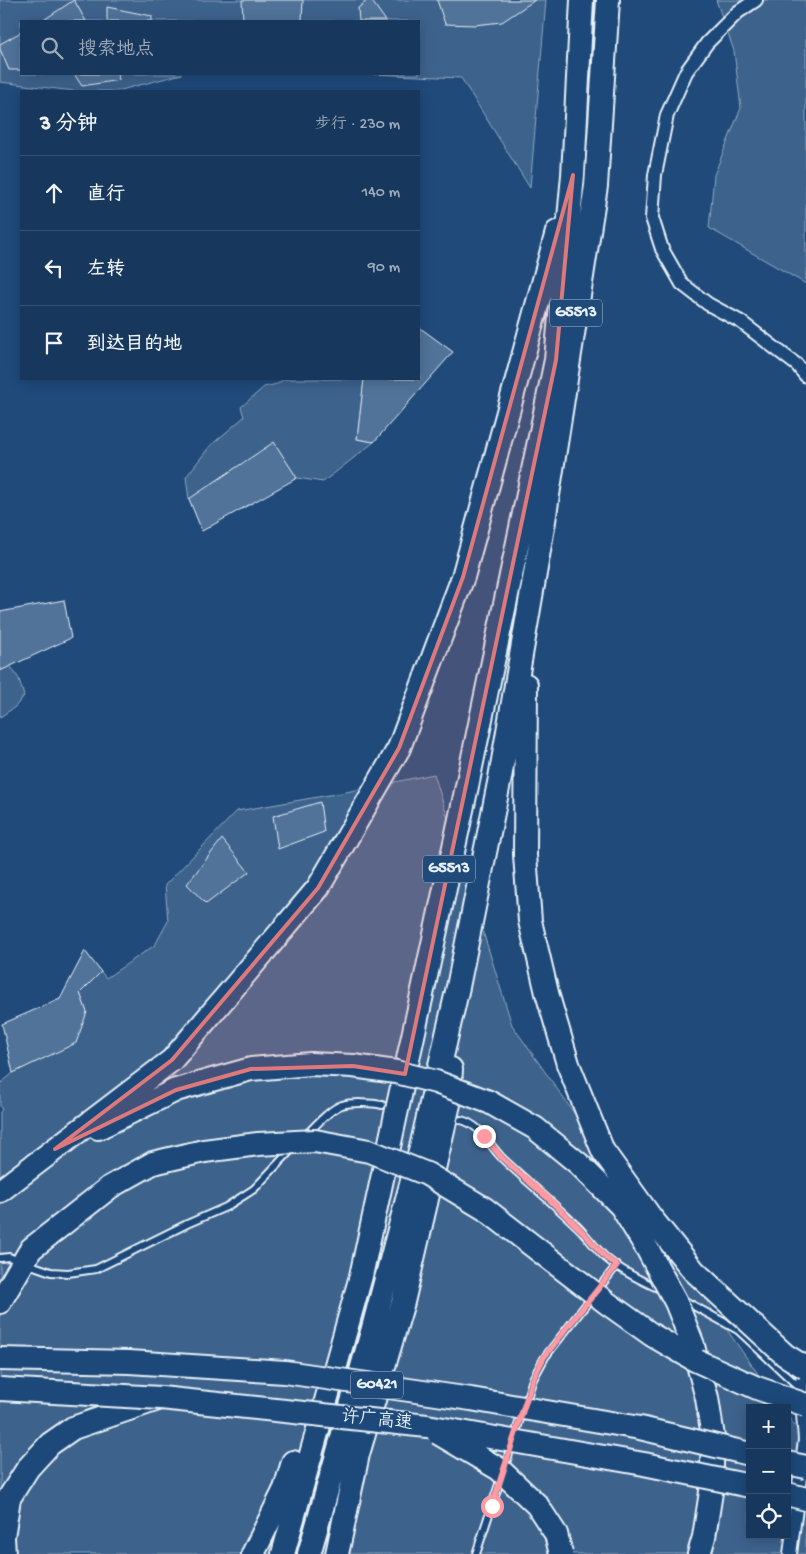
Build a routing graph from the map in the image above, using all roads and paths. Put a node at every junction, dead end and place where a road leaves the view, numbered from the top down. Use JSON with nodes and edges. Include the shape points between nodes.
{"nodes":[{"id":1,"x":582,"y":0,"type":"edge"},
{"id":2,"x":608,"y":0,"type":"edge"},
{"id":3,"x":756,"y":0,"type":"edge"},
{"id":4,"x":572,"y":175,"type":"junction"},
{"id":5,"x":806,"y":376,"type":"edge"},
{"id":6,"x":526,"y":624,"type":"junction"},
{"id":7,"x":455,"y":1000,"type":"junction"},
{"id":8,"x":382,"y":1105,"type":"dead end"},
{"id":9,"x":460,"y":1120,"type":"dead end"},
{"id":10,"x":55,"y":1149,"type":"junction"},
{"id":11,"x":0,"y":1191,"type":"edge"},
{"id":12,"x":0,"y":1258,"type":"edge"},
{"id":13,"x":14,"y":1259,"type":"dead end"},
{"id":14,"x":31,"y":1265,"type":"dead end"},
{"id":15,"x":617,"y":1265,"type":"junction"},
{"id":16,"x":361,"y":1276,"type":"junction"},
{"id":17,"x":0,"y":1302,"type":"edge"},
{"id":18,"x":806,"y":1356,"type":"edge"},
{"id":19,"x":0,"y":1358,"type":"edge"},
{"id":20,"x":804,"y":1387,"type":"edge"},
{"id":21,"x":0,"y":1389,"type":"edge"},
{"id":22,"x":161,"y":1398,"type":"junction"},
{"id":23,"x":427,"y":1426,"type":"junction"},
{"id":24,"x":746,"y":1453,"type":"edge"},
{"id":25,"x":791,"y":1464,"type":"edge"},
{"id":26,"x":806,"y":1467,"type":"edge"},
{"id":27,"x":746,"y":1485,"type":"edge"},
{"id":28,"x":791,"y":1495,"type":"edge"},
{"id":29,"x":806,"y":1499,"type":"edge"},
{"id":30,"x":4,"y":1554,"type":"edge"},
{"id":31,"x":253,"y":1554,"type":"edge"},
{"id":32,"x":283,"y":1554,"type":"edge"},
{"id":33,"x":309,"y":1554,"type":"edge"},
{"id":34,"x":337,"y":1554,"type":"edge"},
{"id":35,"x":476,"y":1554,"type":"edge"},
{"id":36,"x":561,"y":1554,"type":"edge"},
{"id":37,"x":699,"y":1554,"type":"edge"},
{"id":38,"x":790,"y":1554,"type":"edge"}],
"edges":[{"from":1,"to":4,"type":"highway","number":"G5513"},
{"from":2,"to":6,"type":"highway","number":"G5513","via":[[596,186]]},
{"from":3,"to":5,"type":"street","via":[[738,12],[707,43],[686,72],[667,115],[652,218],[662,249],[682,284],[708,304],[741,322],[797,365]]},
{"from":4,"to":10,"type":"highway","via":[[463,577],[399,748],[318,888],[172,1060]]},
{"from":4,"to":16,"type":"highway","number":"G5513","via":[[556,360]]},
{"from":6,"to":7,"type":"highway","number":"G5513","via":[[500,778]]},
{"from":6,"to":20,"type":"highway","bridge":true,"via":[[525,854],[530,921],[568,1064],[604,1151],[652,1219],[694,1271],[785,1356]]},
{"from":7,"to":33,"type":"highway","number":"G5513","via":[[380,1304]]},
{"from":7,"to":34,"type":"highway","via":[[449,1104],[403,1302],[358,1454]]},
{"from":8,"to":14,"type":"lane","via":[[342,1105],[316,1124],[254,1189],[226,1207],[96,1268],[68,1273],[50,1272]]},
{"from":9,"to":15,"type":"lane","via":[[470,1122],[502,1158]]},
{"from":10,"to":11,"type":"highway"},
{"from":10,"to":37,"type":"highway","bridge":true,"via":[[176,1090],[251,1069],[310,1064],[396,1072],[436,1082],[489,1102],[535,1128],[580,1164],[621,1206],[676,1302],[693,1345],[713,1437],[711,1492]]},
{"from":12,"to":13,"type":"lane"},
{"from":15,"to":20,"type":"lane","via":[[738,1330]]},
{"from":15,"to":35,"type":"lane","via":[[544,1357],[533,1379]]},
{"from":16,"to":31,"type":"highway","via":[[324,1365],[285,1489]]},
{"from":16,"to":32,"type":"highway","number":"G5513"},
{"from":17,"to":20,"type":"highway","bridge":true,"via":[[30,1249],[110,1187],[153,1163],[204,1151],[315,1140],[369,1151],[427,1174],[485,1209],[607,1303],[695,1360],[757,1388]]},
{"from":18,"to":20,"type":"street"},
{"from":19,"to":24,"type":"highway","number":"G0421","bridge":true,"via":[[286,1372],[640,1428]]},
{"from":20,"to":38,"type":"street","via":[[805,1440]]},
{"from":21,"to":22,"type":"highway","name":"许广高速","number":"G0421","bridge":true},
{"from":22,"to":23,"type":"highway","name":"许广高速","number":"G0421","bridge":true},
{"from":22,"to":30,"type":"highway","via":[[73,1428],[50,1444],[28,1468],[10,1498],[3,1537]]},
{"from":23,"to":27,"type":"highway","name":"许广高速","number":"G0421","bridge":true},
{"from":23,"to":36,"type":"highway","bridge":true,"via":[[499,1469],[537,1505],[556,1534]]},
{"from":25,"to":26,"type":"highway","bridge":true},
{"from":28,"to":29,"type":"highway","bridge":true}]}
